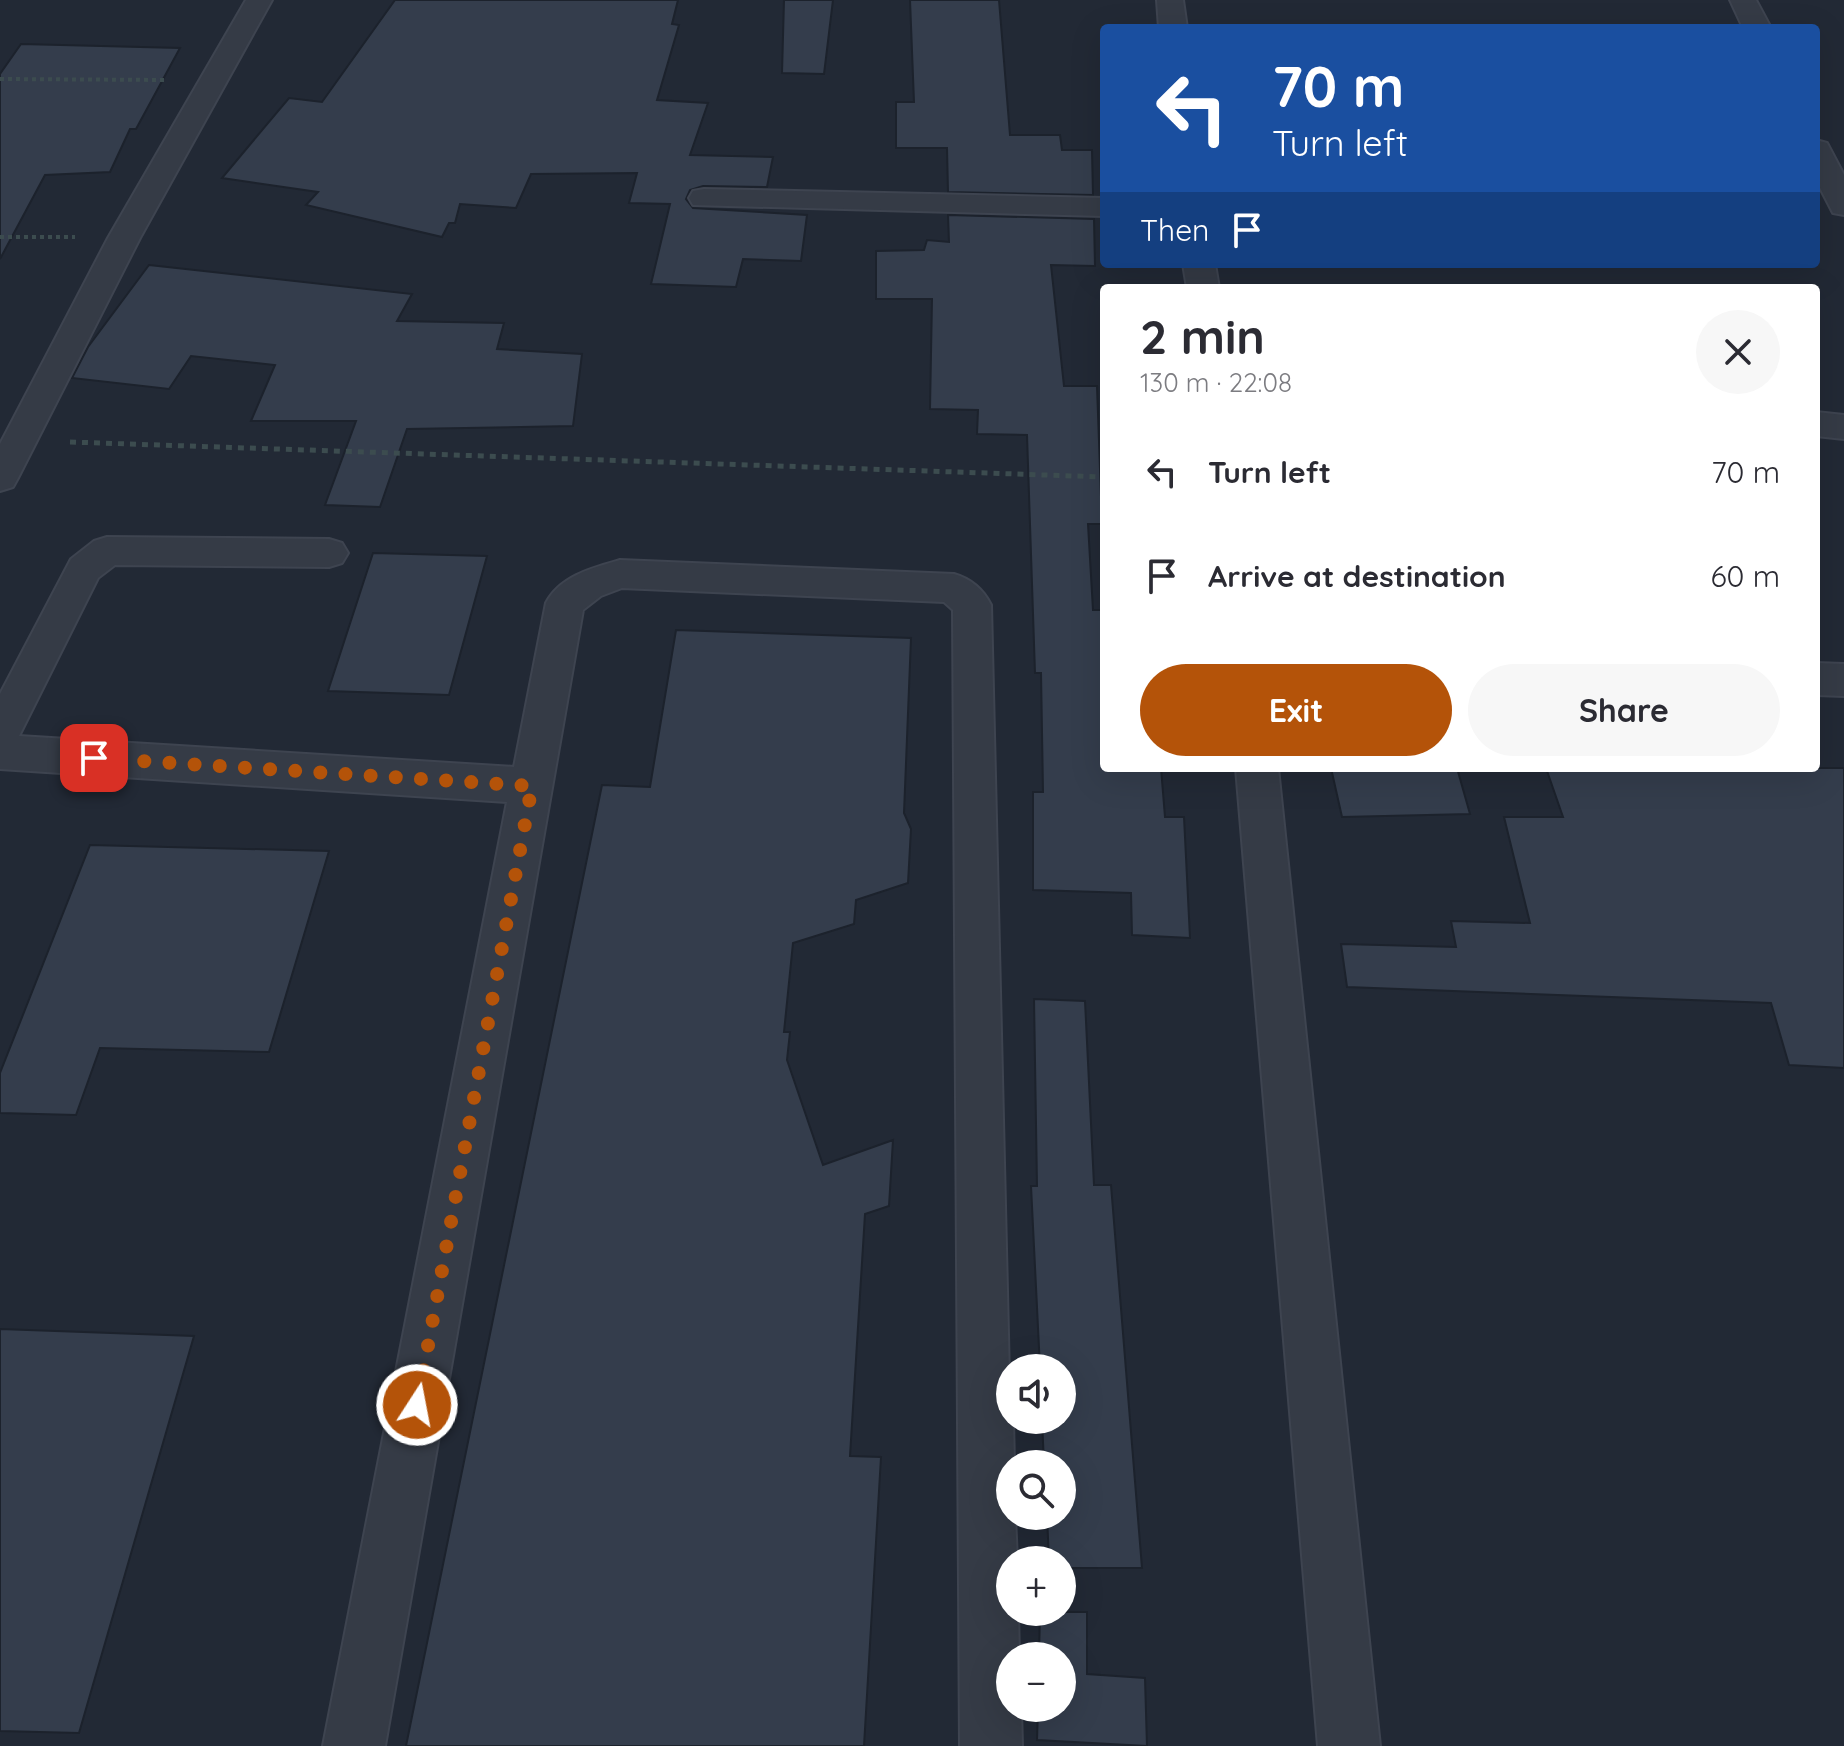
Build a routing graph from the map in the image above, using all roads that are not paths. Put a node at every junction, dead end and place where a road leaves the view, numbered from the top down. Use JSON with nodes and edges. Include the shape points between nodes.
{"nodes":[{"id":1,"x":259,"y":0,"type":"edge"},
{"id":2,"x":1170,"y":0,"type":"edge"},
{"id":3,"x":1743,"y":0,"type":"edge"},
{"id":4,"x":1173,"y":24,"type":"edge"},
{"id":5,"x":1755,"y":24,"type":"edge"},
{"id":6,"x":1820,"y":157,"type":"edge"},
{"id":7,"x":704,"y":198,"type":"dead end"},
{"id":8,"x":1844,"y":206,"type":"edge"},
{"id":9,"x":1100,"y":207,"type":"edge"},
{"id":10,"x":1820,"y":424,"type":"edge"},
{"id":11,"x":1844,"y":427,"type":"edge"},
{"id":12,"x":0,"y":478,"type":"edge"},
{"id":13,"x":329,"y":553,"type":"dead end"},
{"id":14,"x":1820,"y":679,"type":"edge"},
{"id":15,"x":1844,"y":680,"type":"edge"},
{"id":16,"x":0,"y":734,"type":"edge"},
{"id":17,"x":0,"y":752,"type":"edge"},
{"id":18,"x":1257,"y":772,"type":"edge"},
{"id":19,"x":532,"y":786,"type":"junction"},
{"id":20,"x":354,"y":1746,"type":"edge"},
{"id":21,"x":991,"y":1746,"type":"edge"},
{"id":22,"x":1349,"y":1746,"type":"edge"}],
"edges":[{"from":1,"to":12,"type":"street","via":[[124,238]]},
{"from":2,"to":4,"type":"street"},
{"from":3,"to":5,"type":"street"},
{"from":6,"to":8,"type":"street"},
{"from":7,"to":9,"type":"street"},
{"from":10,"to":11,"type":"street"},
{"from":13,"to":16,"type":"street","via":[[107,551],[84,569]]},
{"from":14,"to":15,"type":"street"},
{"from":17,"to":19,"type":"street"},
{"from":18,"to":22,"type":"street"},
{"from":19,"to":20,"type":"street"},
{"from":19,"to":21,"type":"street","via":[[565,603],[587,586],[620,574],[954,588],[972,605]]}]}
